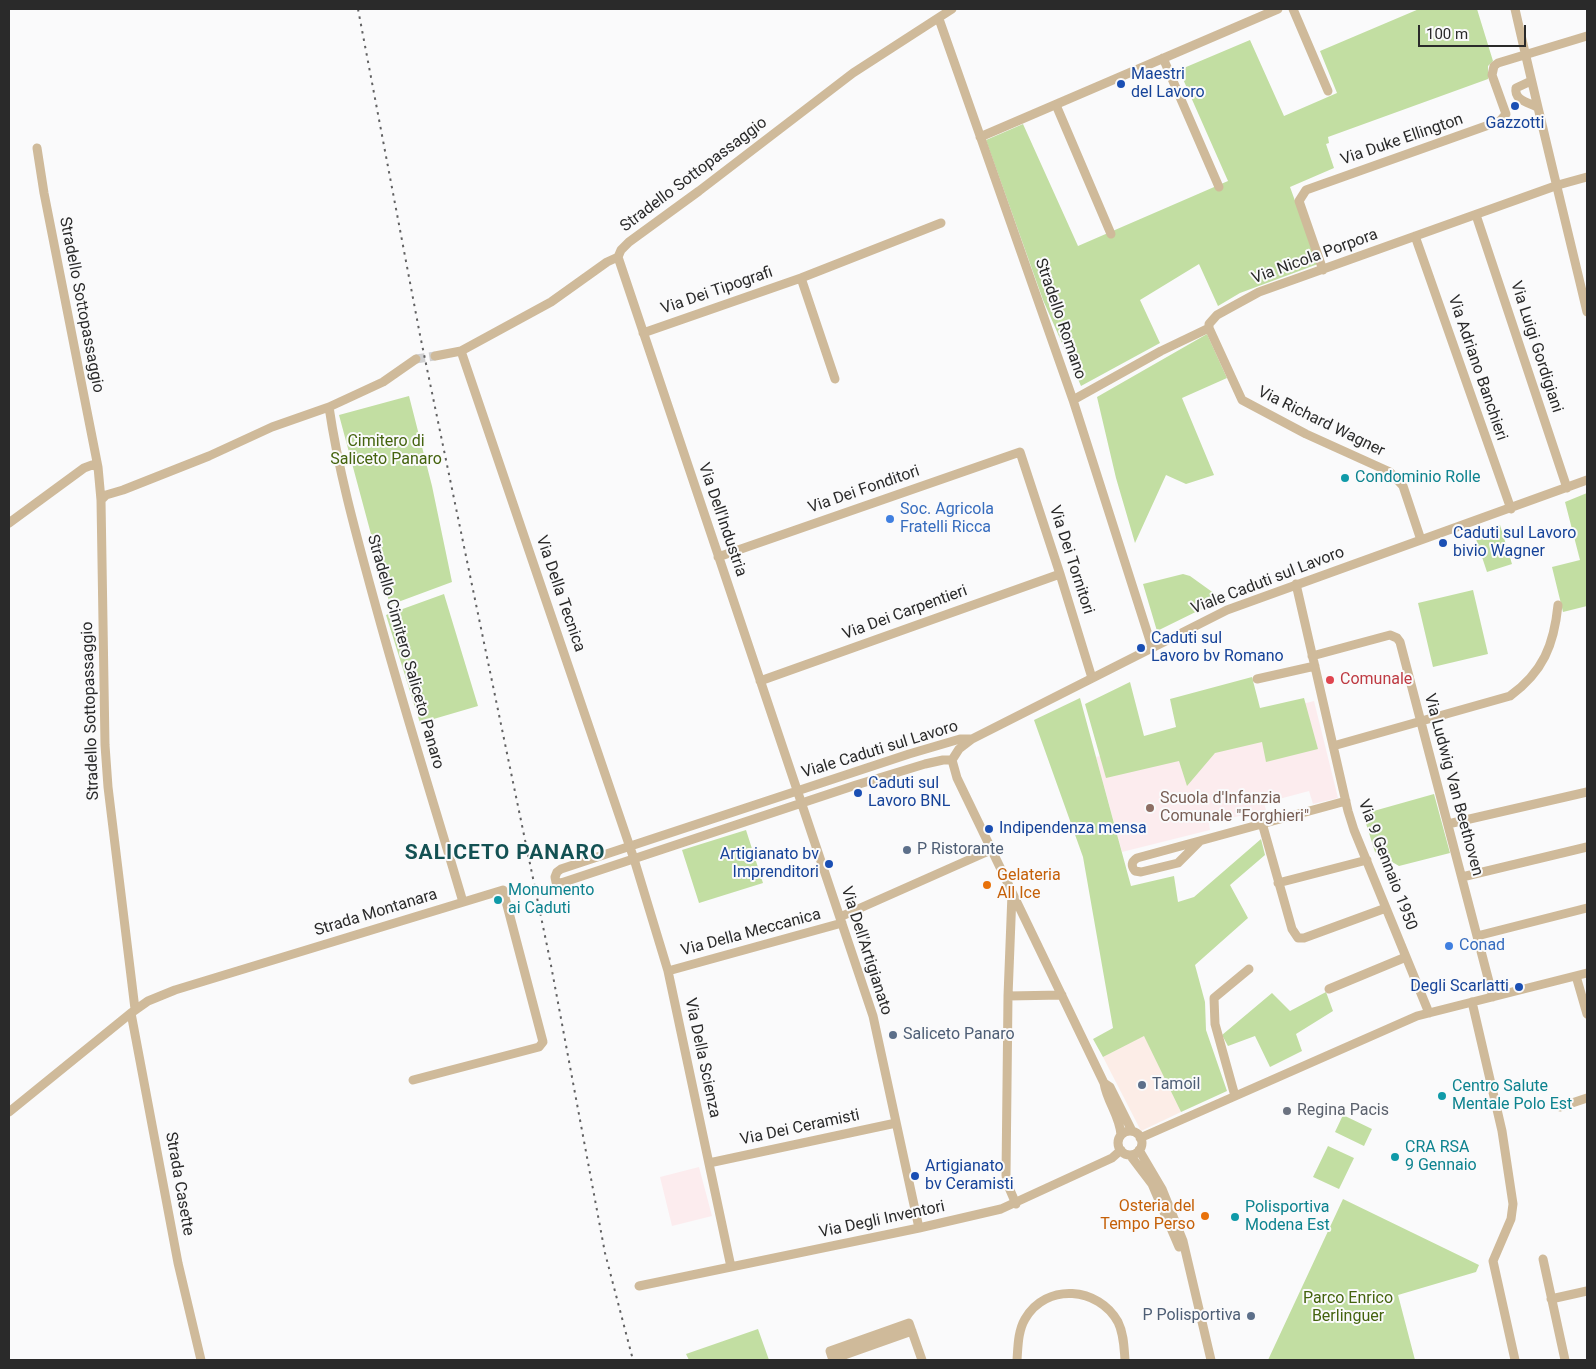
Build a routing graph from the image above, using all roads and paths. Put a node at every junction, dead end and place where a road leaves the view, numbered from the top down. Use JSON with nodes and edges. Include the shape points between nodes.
{"nodes":[{"id":1,"x":952,"y":9,"type":"edge"},
{"id":2,"x":1278,"y":9,"type":"edge"},
{"id":3,"x":1293,"y":9,"type":"edge"},
{"id":4,"x":1515,"y":9,"type":"edge"},
{"id":5,"x":939,"y":18,"type":"junction"},
{"id":6,"x":1587,"y":36,"type":"edge"},
{"id":7,"x":1525,"y":55,"type":"junction"},
{"id":8,"x":1163,"y":58,"type":"junction"},
{"id":9,"x":1531,"y":81,"type":"junction"},
{"id":10,"x":1328,"y":91,"type":"dead end"},
{"id":11,"x":1056,"y":105,"type":"junction"},
{"id":12,"x":1536,"y":106,"type":"junction"},
{"id":13,"x":980,"y":137,"type":"junction"},
{"id":14,"x":36,"y":148,"type":"dead end"},
{"id":15,"x":1587,"y":177,"type":"edge"},
{"id":16,"x":1558,"y":185,"type":"junction"},
{"id":17,"x":1219,"y":187,"type":"dead end"},
{"id":18,"x":1476,"y":215,"type":"junction"},
{"id":19,"x":941,"y":223,"type":"dead end"},
{"id":20,"x":1111,"y":234,"type":"dead end"},
{"id":21,"x":1415,"y":236,"type":"junction"},
{"id":22,"x":618,"y":258,"type":"junction"},
{"id":23,"x":1323,"y":270,"type":"junction"},
{"id":24,"x":801,"y":278,"type":"junction"},
{"id":25,"x":1587,"y":312,"type":"edge"},
{"id":26,"x":1209,"y":328,"type":"junction"},
{"id":27,"x":643,"y":333,"type":"junction"},
{"id":28,"x":462,"y":351,"type":"junction"},
{"id":29,"x":435,"y":356,"type":"tunnel mouth"},
{"id":30,"x":416,"y":359,"type":"tunnel mouth"},
{"id":31,"x":835,"y":379,"type":"dead end"},
{"id":32,"x":1073,"y":400,"type":"junction"},
{"id":33,"x":329,"y":407,"type":"junction"},
{"id":34,"x":1020,"y":452,"type":"joint"},
{"id":35,"x":98,"y":467,"type":"junction"},
{"id":36,"x":1587,"y":480,"type":"edge"},
{"id":37,"x":1567,"y":488,"type":"junction"},
{"id":38,"x":101,"y":500,"type":"junction"},
{"id":39,"x":1511,"y":509,"type":"junction"},
{"id":40,"x":9,"y":523,"type":"edge"},
{"id":41,"x":1421,"y":540,"type":"junction"},
{"id":42,"x":718,"y":557,"type":"junction"},
{"id":43,"x":1060,"y":574,"type":"junction"},
{"id":44,"x":1296,"y":584,"type":"junction"},
{"id":45,"x":1558,"y":605,"type":"dead end"},
{"id":46,"x":1152,"y":647,"type":"junction"},
{"id":47,"x":1312,"y":656,"type":"junction"},
{"id":48,"x":1315,"y":666,"type":"junction"},
{"id":49,"x":1092,"y":678,"type":"junction"},
{"id":50,"x":1257,"y":679,"type":"dead end"},
{"id":51,"x":760,"y":681,"type":"junction"},
{"id":52,"x":1421,"y":722,"type":"junction"},
{"id":53,"x":972,"y":739,"type":"junction"},
{"id":54,"x":1333,"y":746,"type":"junction"},
{"id":55,"x":952,"y":760,"type":"junction"},
{"id":56,"x":798,"y":791,"type":"junction"},
{"id":57,"x":1587,"y":792,"type":"edge"},
{"id":58,"x":1346,"y":801,"type":"junction"},
{"id":59,"x":801,"y":803,"type":"junction"},
{"id":60,"x":1262,"y":823,"type":"junction"},
{"id":61,"x":1448,"y":824,"type":"junction"},
{"id":62,"x":1198,"y":842,"type":"junction"},
{"id":63,"x":629,"y":846,"type":"junction"},
{"id":64,"x":1587,"y":847,"type":"edge"},
{"id":65,"x":991,"y":850,"type":"junction"},
{"id":66,"x":634,"y":859,"type":"junction"},
{"id":67,"x":1367,"y":860,"type":"junction"},
{"id":68,"x":1462,"y":877,"type":"junction"},
{"id":69,"x":1278,"y":883,"type":"junction"},
{"id":70,"x":1012,"y":892,"type":"junction"},
{"id":71,"x":463,"y":902,"type":"junction"},
{"id":72,"x":1386,"y":908,"type":"junction"},
{"id":73,"x":1587,"y":908,"type":"edge"},
{"id":74,"x":841,"y":920,"type":"junction"},
{"id":75,"x":1477,"y":936,"type":"junction"},
{"id":76,"x":1406,"y":957,"type":"junction"},
{"id":77,"x":1248,"y":968,"type":"dead end"},
{"id":78,"x":668,"y":971,"type":"junction"},
{"id":79,"x":1587,"y":973,"type":"edge"},
{"id":80,"x":1576,"y":976,"type":"junction"},
{"id":81,"x":1328,"y":990,"type":"dead end"},
{"id":82,"x":1062,"y":995,"type":"junction"},
{"id":83,"x":1008,"y":996,"type":"junction"},
{"id":84,"x":1493,"y":997,"type":"junction"},
{"id":85,"x":1472,"y":1002,"type":"junction"},
{"id":86,"x":133,"y":1011,"type":"junction"},
{"id":87,"x":1429,"y":1013,"type":"junction"},
{"id":88,"x":1587,"y":1014,"type":"edge"},
{"id":89,"x":413,"y":1080,"type":"dead end"},
{"id":90,"x":1104,"y":1083,"type":"junction"},
{"id":91,"x":1235,"y":1096,"type":"junction"},
{"id":92,"x":1587,"y":1098,"type":"edge"},
{"id":93,"x":1560,"y":1107,"type":"dead end"},
{"id":94,"x":9,"y":1112,"type":"edge"},
{"id":95,"x":896,"y":1123,"type":"junction"},
{"id":96,"x":1132,"y":1132,"type":"junction"},
{"id":97,"x":1121,"y":1135,"type":"junction"},
{"id":98,"x":1140,"y":1138,"type":"junction"},
{"id":99,"x":1120,"y":1150,"type":"junction"},
{"id":100,"x":1139,"y":1150,"type":"junction"},
{"id":101,"x":1130,"y":1155,"type":"junction"},
{"id":102,"x":709,"y":1163,"type":"junction"},
{"id":103,"x":1016,"y":1204,"type":"junction"},
{"id":104,"x":919,"y":1228,"type":"junction"},
{"id":105,"x":1543,"y":1259,"type":"dead end"},
{"id":106,"x":731,"y":1267,"type":"junction"},
{"id":107,"x":1193,"y":1279,"type":"junction"},
{"id":108,"x":638,"y":1286,"type":"dead end"},
{"id":109,"x":1587,"y":1291,"type":"edge"},
{"id":110,"x":1551,"y":1299,"type":"junction"},
{"id":111,"x":832,"y":1357,"type":"edge"},
{"id":112,"x":201,"y":1360,"type":"edge"},
{"id":113,"x":922,"y":1360,"type":"edge"},
{"id":114,"x":1017,"y":1360,"type":"edge"},
{"id":115,"x":1125,"y":1360,"type":"edge"},
{"id":116,"x":1211,"y":1360,"type":"edge"},
{"id":117,"x":1515,"y":1360,"type":"edge"},
{"id":118,"x":1565,"y":1360,"type":"edge"}],
"edges":[{"from":1,"to":5,"type":"street"},
{"from":2,"to":8,"type":"street"},
{"from":3,"to":10,"type":"street"},
{"from":4,"to":7,"type":"street"},
{"from":5,"to":13,"type":"street","name":"Stradello Romano"},
{"from":5,"to":22,"type":"street","name":"Stradello Sottopassaggio","via":[[853,73],[629,242]]},
{"from":6,"to":7,"type":"street"},
{"from":7,"to":9,"type":"street"},
{"from":7,"to":23,"type":"street","name":"Via Duke Ellington","via":[[1492,68],[1506,114],[1500,121],[1303,193],[1299,201]]},
{"from":8,"to":11,"type":"street"},
{"from":8,"to":17,"type":"street"},
{"from":9,"to":12,"type":"street"},
{"from":9,"to":12,"type":"street","via":[[1516,88],[1516,96]]},
{"from":11,"to":13,"type":"street"},
{"from":11,"to":20,"type":"street"},
{"from":12,"to":16,"type":"street"},
{"from":13,"to":32,"type":"street","name":"Stradello Romano"},
{"from":14,"to":35,"type":"street","name":"Stradello Sottopassaggio"},
{"from":15,"to":16,"type":"street","name":"Via Nicola Porpora"},
{"from":16,"to":18,"type":"street","name":"Via Nicola Porpora"},
{"from":16,"to":25,"type":"street"},
{"from":18,"to":21,"type":"street","name":"Via Nicola Porpora"},
{"from":18,"to":37,"type":"street","name":"Via Luigi Gordigiani"},
{"from":19,"to":24,"type":"street","name":"Via Dei Tipografi"},
{"from":21,"to":23,"type":"street","name":"Via Nicola Porpora"},
{"from":21,"to":39,"type":"street","name":"Via Adriano Banchieri"},
{"from":22,"to":27,"type":"street","name":"Via Dell'Industria"},
{"from":22,"to":28,"type":"street","name":"Stradello Sottopassaggio","via":[[607,262],[550,302]]},
{"from":23,"to":26,"type":"street","name":"Via Nicola Porpora","via":[[1259,292],[1217,315]]},
{"from":24,"to":27,"type":"street","name":"Via Dei Tipografi"},
{"from":24,"to":31,"type":"street"},
{"from":26,"to":32,"type":"street","name":"Via Nicola Porpora","via":[[1160,351]]},
{"from":26,"to":41,"type":"street","name":"Via Richard Wagner","via":[[1242,400],[1306,434],[1390,472],[1403,486]]},
{"from":27,"to":42,"type":"street","name":"Via Dell'Industria"},
{"from":28,"to":29,"type":"street","name":"Stradello Sottopassaggio"},
{"from":28,"to":63,"type":"street","name":"Via Della Tecnica"},
{"from":30,"to":33,"type":"street","via":[[384,382]]},
{"from":32,"to":46,"type":"street","name":"Stradello Romano"},
{"from":33,"to":38,"type":"street","via":[[272,427],[209,456],[106,495]]},
{"from":33,"to":71,"type":"street","name":"Stradello Cimitero Saliceto Panaro","via":[[350,512]]},
{"from":34,"to":42,"type":"street","name":"Via Dei Fonditori"},
{"from":34,"to":43,"type":"street","name":"Via Dei Tornitori"},
{"from":35,"to":38,"type":"street","name":"Stradello Sottopassaggio"},
{"from":35,"to":40,"type":"street","via":[[88,466]]},
{"from":36,"to":37,"type":"street","name":"Viale Caduti sul Lavoro"},
{"from":37,"to":39,"type":"street","name":"Viale Caduti sul Lavoro"},
{"from":38,"to":86,"type":"street","name":"Stradello Sottopassaggio","via":[[105,745]]},
{"from":39,"to":41,"type":"street","name":"Viale Caduti sul Lavoro"},
{"from":41,"to":44,"type":"street","name":"Viale Caduti sul Lavoro"},
{"from":42,"to":51,"type":"street","name":"Via Dell'Industria"},
{"from":43,"to":49,"type":"street","name":"Via Dei Tornitori"},
{"from":43,"to":51,"type":"street","name":"Via Dei Carpentieri"},
{"from":44,"to":46,"type":"street","name":"Viale Caduti sul Lavoro","via":[[1227,610]]},
{"from":44,"to":47,"type":"street","name":"Via 9 Gennaio 1950"},
{"from":45,"to":52,"type":"street","via":[[1552,641],[1536,673],[1524,685],[1502,699]]},
{"from":46,"to":49,"type":"street","name":"Viale Caduti sul Lavoro"},
{"from":47,"to":48,"type":"street","name":"Via 9 Gennaio 1950"},
{"from":47,"to":52,"type":"street","name":"Via Ludwig Van Beethoven","via":[[1394,636],[1400,642]]},
{"from":48,"to":50,"type":"street"},
{"from":48,"to":54,"type":"street","name":"Via 9 Gennaio 1950"},
{"from":49,"to":53,"type":"street","name":"Viale Caduti sul Lavoro"},
{"from":51,"to":56,"type":"street","name":"Via Dell'Industria"},
{"from":52,"to":54,"type":"street"},
{"from":52,"to":61,"type":"street","name":"Via Ludwig Van Beethoven"},
{"from":53,"to":55,"type":"street","name":"Viale Caduti sul Lavoro","via":[[959,749]]},
{"from":53,"to":56,"type":"street","name":"Viale Caduti sul Lavoro","via":[[951,741]]},
{"from":54,"to":58,"type":"street","name":"Via 9 Gennaio 1950"},
{"from":55,"to":59,"type":"street","name":"Viale Caduti sul Lavoro","via":[[925,764]]},
{"from":55,"to":65,"type":"street","via":[[957,778]]},
{"from":56,"to":59,"type":"street","name":"Viale Caduti sul Lavoro"},
{"from":56,"to":63,"type":"street","name":"Viale Caduti sul Lavoro"},
{"from":57,"to":61,"type":"street"},
{"from":58,"to":60,"type":"street"},
{"from":58,"to":67,"type":"street","name":"Via 9 Gennaio 1950"},
{"from":59,"to":66,"type":"street","name":"Viale Caduti sul Lavoro"},
{"from":59,"to":74,"type":"street","name":"Via Dell'Artigianato"},
{"from":60,"to":62,"type":"street"},
{"from":60,"to":69,"type":"street"},
{"from":61,"to":68,"type":"street","name":"Via Ludwig Van Beethoven"},
{"from":62,"to":62,"type":"street","via":[[1136,858],[1133,868],[1135,872],[1141,872],[1178,863]]},
{"from":63,"to":66,"type":"street"},
{"from":63,"to":66,"type":"street","name":"Viale Caduti sul Lavoro","via":[[561,869],[555,877],[556,882]]},
{"from":64,"to":68,"type":"street"},
{"from":65,"to":70,"type":"street"},
{"from":65,"to":74,"type":"street","name":"Via Della Meccanica"},
{"from":66,"to":78,"type":"street","name":"Via Della Scienza"},
{"from":67,"to":69,"type":"street"},
{"from":67,"to":72,"type":"street","name":"Via 9 Gennaio 1950"},
{"from":68,"to":75,"type":"street","name":"Via Ludwig Van Beethoven"},
{"from":69,"to":72,"type":"street","via":[[1292,929],[1298,938]]},
{"from":70,"to":82,"type":"street"},
{"from":70,"to":83,"type":"street"},
{"from":71,"to":86,"type":"street","name":"Strada Montanara","via":[[175,990]]},
{"from":71,"to":89,"type":"street","name":"Strada Montanara","via":[[503,890],[543,1042],[539,1047]]},
{"from":72,"to":76,"type":"street","name":"Via 9 Gennaio 1950"},
{"from":73,"to":75,"type":"street"},
{"from":74,"to":78,"type":"street","name":"Via Della Meccanica"},
{"from":74,"to":95,"type":"street","name":"Via Dell'Artigianato","via":[[872,1016]]},
{"from":75,"to":84,"type":"street","name":"Via Ludwig Van Beethoven"},
{"from":76,"to":81,"type":"street","name":"Via 9 Gennaio 1950"},
{"from":76,"to":87,"type":"street","name":"Via 9 Gennaio 1950"},
{"from":77,"to":91,"type":"street","via":[[1214,998],[1215,1024]]},
{"from":78,"to":102,"type":"street","name":"Via Della Scienza"},
{"from":79,"to":80,"type":"street"},
{"from":80,"to":84,"type":"street"},
{"from":80,"to":88,"type":"street"},
{"from":82,"to":83,"type":"street"},
{"from":82,"to":90,"type":"street"},
{"from":83,"to":103,"type":"street","via":[[1006,1175]]},
{"from":84,"to":85,"type":"street"},
{"from":85,"to":87,"type":"street"},
{"from":85,"to":117,"type":"street","via":[[1502,1131],[1513,1204],[1512,1219],[1493,1262]]},
{"from":86,"to":94,"type":"street","name":"Strada Montanara"},
{"from":86,"to":112,"type":"street","name":"Strada Casette","via":[[178,1263]]},
{"from":87,"to":91,"type":"street","via":[[1399,1023]]},
{"from":90,"to":96,"type":"street","via":[[1110,1087]]},
{"from":90,"to":97,"type":"street"},
{"from":91,"to":98,"type":"street"},
{"from":92,"to":93,"type":"street"},
{"from":95,"to":102,"type":"street","name":"Via Dei Ceramisti"},
{"from":95,"to":104,"type":"street","name":"Via Dell'Artigianato"},
{"from":96,"to":97,"type":"street"},
{"from":96,"to":98,"type":"street"},
{"from":97,"to":99,"type":"street"},
{"from":98,"to":100,"type":"street"},
{"from":99,"to":101,"type":"street"},
{"from":99,"to":103,"type":"street","name":"Via Degli Inventori","via":[[1112,1158]]},
{"from":100,"to":101,"type":"street"},
{"from":100,"to":107,"type":"street","via":[[1176,1221]]},
{"from":101,"to":107,"type":"street","via":[[1156,1193]]},
{"from":102,"to":106,"type":"street","name":"Via Della Scienza"},
{"from":103,"to":104,"type":"street","name":"Via Degli Inventori"},
{"from":104,"to":106,"type":"street","name":"Via Degli Inventori"},
{"from":105,"to":110,"type":"street"},
{"from":106,"to":108,"type":"street","name":"Via Degli Inventori"},
{"from":107,"to":116,"type":"street"},
{"from":109,"to":110,"type":"street"},
{"from":110,"to":118,"type":"street"},
{"from":111,"to":113,"type":"street","via":[[910,1327]]},
{"from":114,"to":115,"type":"street","via":[[1020,1333],[1029,1313],[1055,1295],[1074,1293],[1091,1297],[1112,1313],[1122,1333]]}]}
